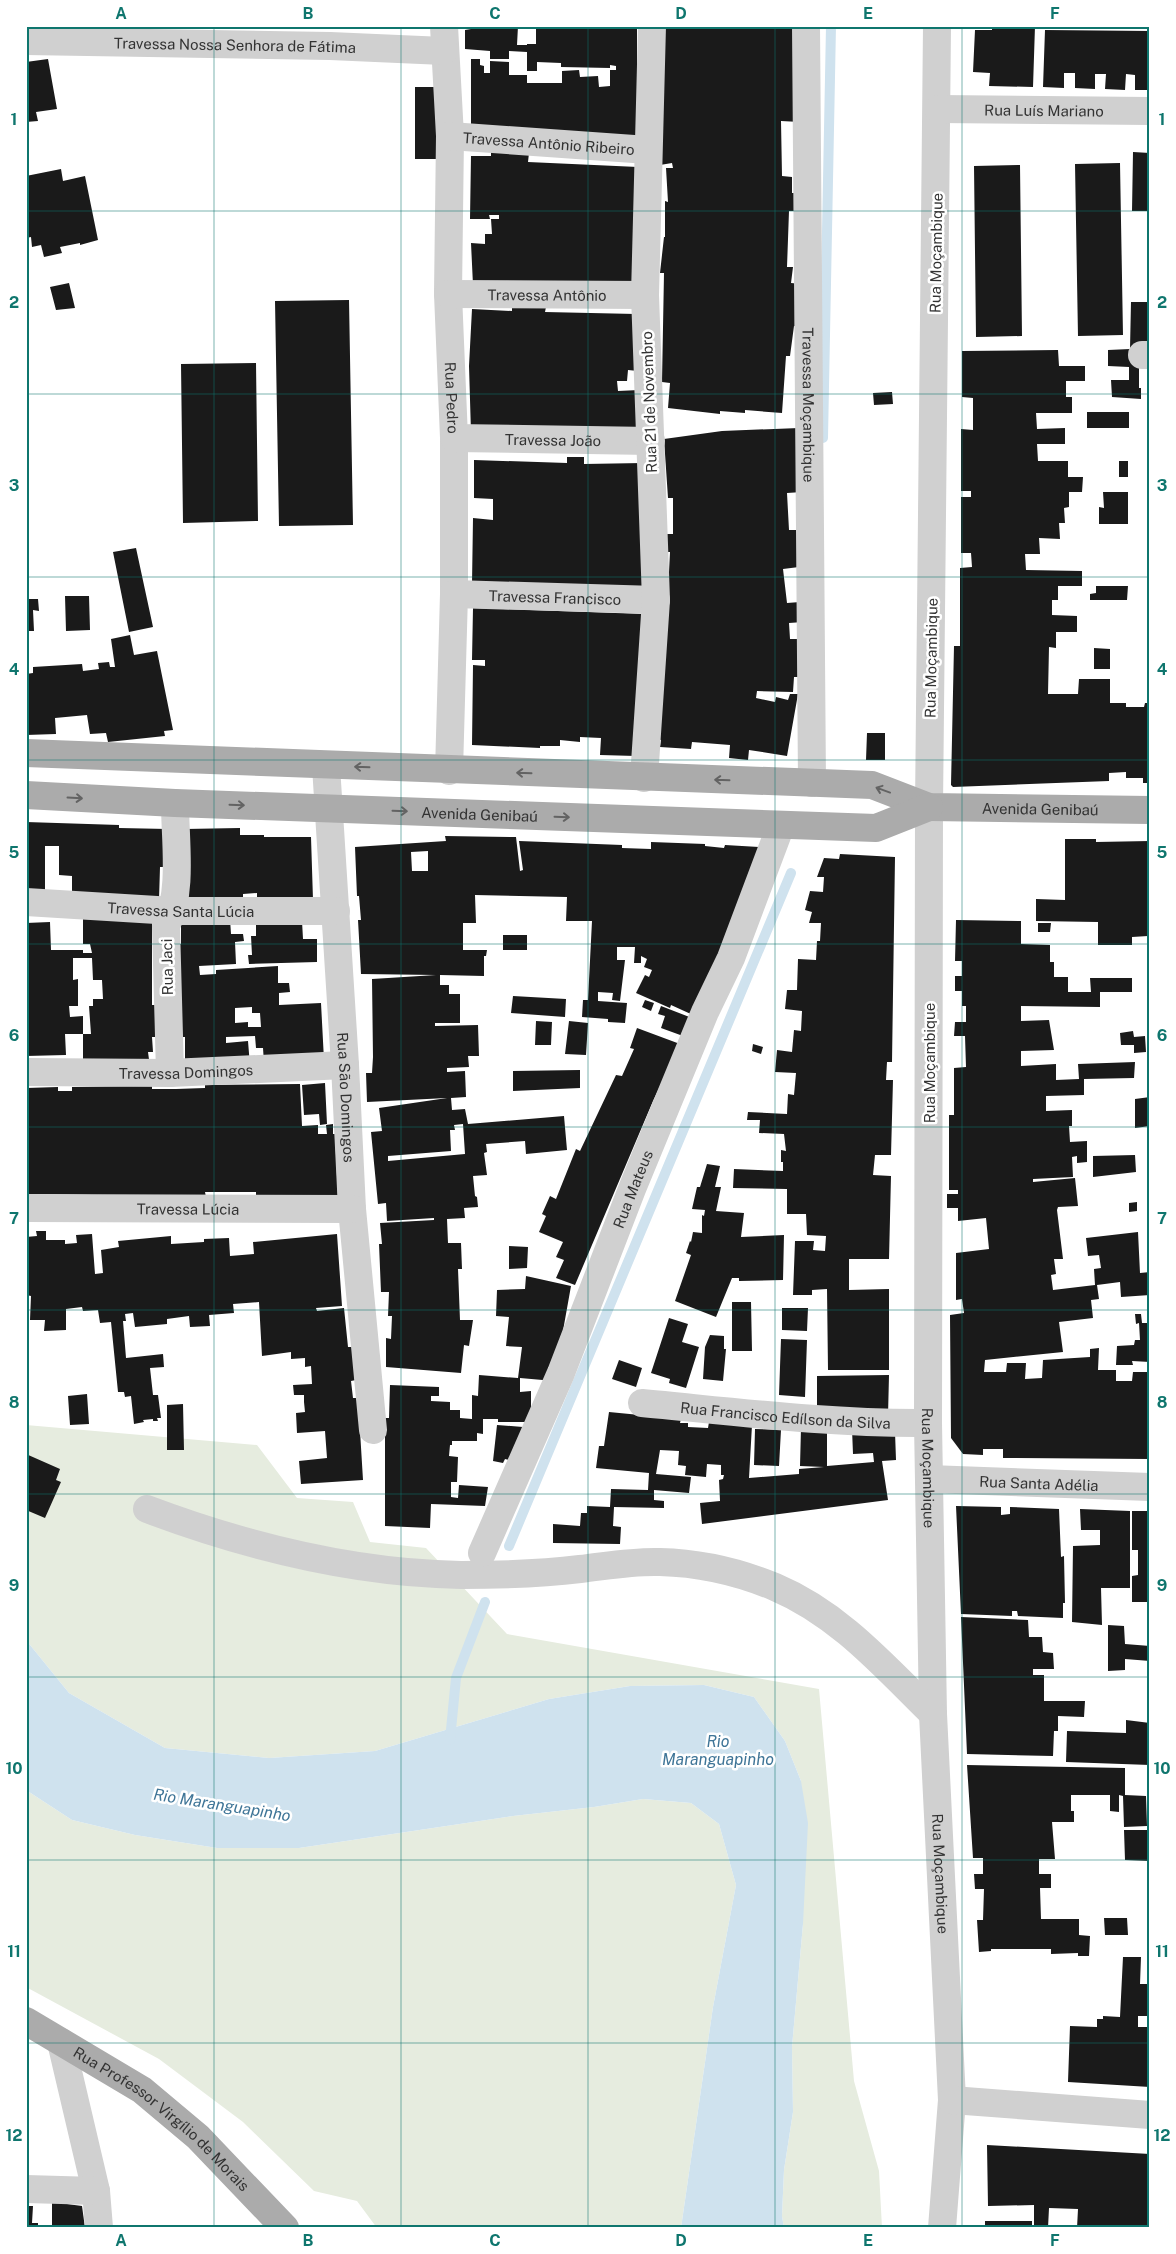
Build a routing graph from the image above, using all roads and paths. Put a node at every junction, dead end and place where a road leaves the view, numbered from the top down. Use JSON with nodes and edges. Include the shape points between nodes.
{"nodes":[{"id":1,"x":652,"y":26,"type":"edge"},
{"id":2,"x":806,"y":26,"type":"edge"},
{"id":3,"x":937,"y":26,"type":"edge"},
{"id":4,"x":444,"y":38,"type":"edge"},
{"id":5,"x":26,"y":42,"type":"edge"},
{"id":6,"x":938,"y":109,"type":"junction"},
{"id":7,"x":1150,"y":111,"type":"edge"},
{"id":8,"x":450,"y":136,"type":"junction"},
{"id":9,"x":648,"y":150,"type":"junction"},
{"id":10,"x":448,"y":294,"type":"junction"},
{"id":11,"x":645,"y":295,"type":"junction"},
{"id":12,"x":454,"y":438,"type":"junction"},
{"id":13,"x":651,"y":441,"type":"junction"},
{"id":14,"x":454,"y":594,"type":"junction"},
{"id":15,"x":656,"y":600,"type":"junction"},
{"id":16,"x":26,"y":753,"type":"edge"},
{"id":17,"x":326,"y":766,"type":"junction"},
{"id":18,"x":449,"y":770,"type":"junction"},
{"id":19,"x":644,"y":778,"type":"junction"},
{"id":20,"x":812,"y":783,"type":"junction"},
{"id":21,"x":26,"y":795,"type":"edge"},
{"id":22,"x":175,"y":802,"type":"junction"},
{"id":23,"x":929,"y":807,"type":"junction"},
{"id":24,"x":329,"y":808,"type":"junction"},
{"id":25,"x":1150,"y":810,"type":"edge"},
{"id":26,"x":781,"y":825,"type":"junction"},
{"id":27,"x":26,"y":902,"type":"edge"},
{"id":28,"x":173,"y":911,"type":"junction"},
{"id":29,"x":336,"y":911,"type":"junction"},
{"id":30,"x":345,"y":1065,"type":"junction"},
{"id":31,"x":26,"y":1072,"type":"edge"},
{"id":32,"x":170,"y":1073,"type":"junction"},
{"id":33,"x":26,"y":1208,"type":"edge"},
{"id":34,"x":352,"y":1209,"type":"junction"},
{"id":35,"x":642,"y":1403,"type":"dead end"},
{"id":36,"x":928,"y":1423,"type":"junction"},
{"id":37,"x":373,"y":1430,"type":"dead end"},
{"id":38,"x":929,"y":1479,"type":"junction"},
{"id":39,"x":1150,"y":1487,"type":"edge"},
{"id":40,"x":147,"y":1509,"type":"dead end"},
{"id":41,"x":482,"y":1553,"type":"dead end"},
{"id":42,"x":933,"y":1714,"type":"junction"},
{"id":43,"x":26,"y":2021,"type":"edge"},
{"id":44,"x":61,"y":2042,"type":"junction"},
{"id":45,"x":952,"y":2100,"type":"junction"},
{"id":46,"x":1150,"y":2115,"type":"edge"},
{"id":47,"x":26,"y":2189,"type":"edge"},
{"id":48,"x":96,"y":2191,"type":"junction"},
{"id":49,"x":99,"y":2228,"type":"edge"},
{"id":50,"x":285,"y":2228,"type":"edge"},
{"id":51,"x":942,"y":2228,"type":"edge"}],
"edges":[{"from":1,"to":9,"type":"street","name":"Rua 21 de Novembro"},
{"from":2,"to":20,"type":"street","name":"Travessa Moçambique"},
{"from":3,"to":6,"type":"street","name":"Rua Moçambique"},
{"from":4,"to":5,"type":"street","name":"Travessa Nossa Senhora de Fátima","via":[[330,46]]},
{"from":4,"to":8,"type":"street","name":"Rua Pedro"},
{"from":6,"to":7,"type":"street","name":"Rua Luís Mariano"},
{"from":6,"to":23,"type":"street","name":"Rua Moçambique"},
{"from":8,"to":9,"type":"street","name":"Travessa Antônio Ribeiro"},
{"from":8,"to":10,"type":"street","name":"Rua Pedro"},
{"from":9,"to":11,"type":"street","name":"Rua 21 de Novembro"},
{"from":10,"to":11,"type":"street","name":"Travessa Antônio"},
{"from":10,"to":12,"type":"street","name":"Rua Pedro"},
{"from":11,"to":13,"type":"street","name":"Rua 21 de Novembro"},
{"from":12,"to":13,"type":"street","name":"Travessa João"},
{"from":12,"to":14,"type":"street","name":"Rua Pedro"},
{"from":13,"to":15,"type":"street","name":"Rua 21 de Novembro"},
{"from":14,"to":15,"type":"street","name":"Travessa Francisco"},
{"from":14,"to":18,"type":"street","name":"Rua Pedro"},
{"from":15,"to":19,"type":"street","name":"Rua 21 de Novembro"},
{"from":16,"to":17,"type":"main road","name":"Avenida Genibaú"},
{"from":18,"to":17,"type":"main road","name":"Avenida Genibaú","one_way":true},
{"from":17,"to":24,"type":"street","name":"Rua São Domingos"},
{"from":19,"to":18,"type":"main road","name":"Avenida Genibaú","one_way":true},
{"from":20,"to":19,"type":"main road","name":"Avenida Genibaú","one_way":true},
{"from":23,"to":20,"type":"main road","name":"Avenida Genibaú","one_way":true,"via":[[872,786]]},
{"from":21,"to":22,"type":"main road","name":"Avenida Genibaú","one_way":true},
{"from":22,"to":24,"type":"main road","name":"Avenida Genibaú","one_way":true},
{"from":22,"to":28,"type":"street","name":"Rua Jaci","via":[[176,895]]},
{"from":23,"to":25,"type":"main road","name":"Avenida Genibaú"},
{"from":23,"to":26,"type":"main road","name":"Avenida Genibaú","via":[[876,828]]},
{"from":23,"to":36,"type":"street","name":"Rua Moçambique"},
{"from":24,"to":26,"type":"main road","name":"Avenida Genibaú","one_way":true},
{"from":24,"to":29,"type":"street","name":"Rua São Domingos"},
{"from":26,"to":41,"type":"street","name":"Rua Mateus","via":[[731,958],[701,1020],[560,1373]]},
{"from":27,"to":28,"type":"street","name":"Travessa Santa Lúcia"},
{"from":28,"to":29,"type":"street","name":"Travessa Santa Lúcia"},
{"from":28,"to":32,"type":"street","name":"Rua Jaci","via":[[166,926]]},
{"from":29,"to":30,"type":"street","name":"Rua São Domingos"},
{"from":30,"to":32,"type":"street","name":"Travessa Domingos"},
{"from":30,"to":34,"type":"street","name":"Rua São Domingos"},
{"from":31,"to":32,"type":"street","name":"Travessa Domingos"},
{"from":33,"to":34,"type":"street","name":"Travessa Lúcia"},
{"from":34,"to":37,"type":"street","name":"Rua São Domingos"},
{"from":35,"to":36,"type":"street","name":"Rua Francisco Edílson da Silva","via":[[893,1424]]},
{"from":36,"to":38,"type":"street","name":"Rua Moçambique"},
{"from":38,"to":39,"type":"street","name":"Rua Santa Adélia"},
{"from":38,"to":42,"type":"street","name":"Rua Moçambique"},
{"from":40,"to":42,"type":"street","via":[[208,1532],[271,1550],[335,1563],[400,1571],[460,1575],[521,1574],[660,1562],[699,1565],[738,1574],[792,1596],[839,1624]]},
{"from":42,"to":45,"type":"street","name":"Rua Moçambique"},
{"from":43,"to":44,"type":"main road","name":"Rua Professor Virgílio de Morais"},
{"from":44,"to":48,"type":"street"},
{"from":44,"to":50,"type":"main road","name":"Rua Professor Virgílio de Morais","via":[[142,2090],[198,2137]]},
{"from":45,"to":46,"type":"street"},
{"from":45,"to":51,"type":"street","name":"Rua Moçambique"},
{"from":47,"to":48,"type":"street"},
{"from":48,"to":49,"type":"street"}]}
